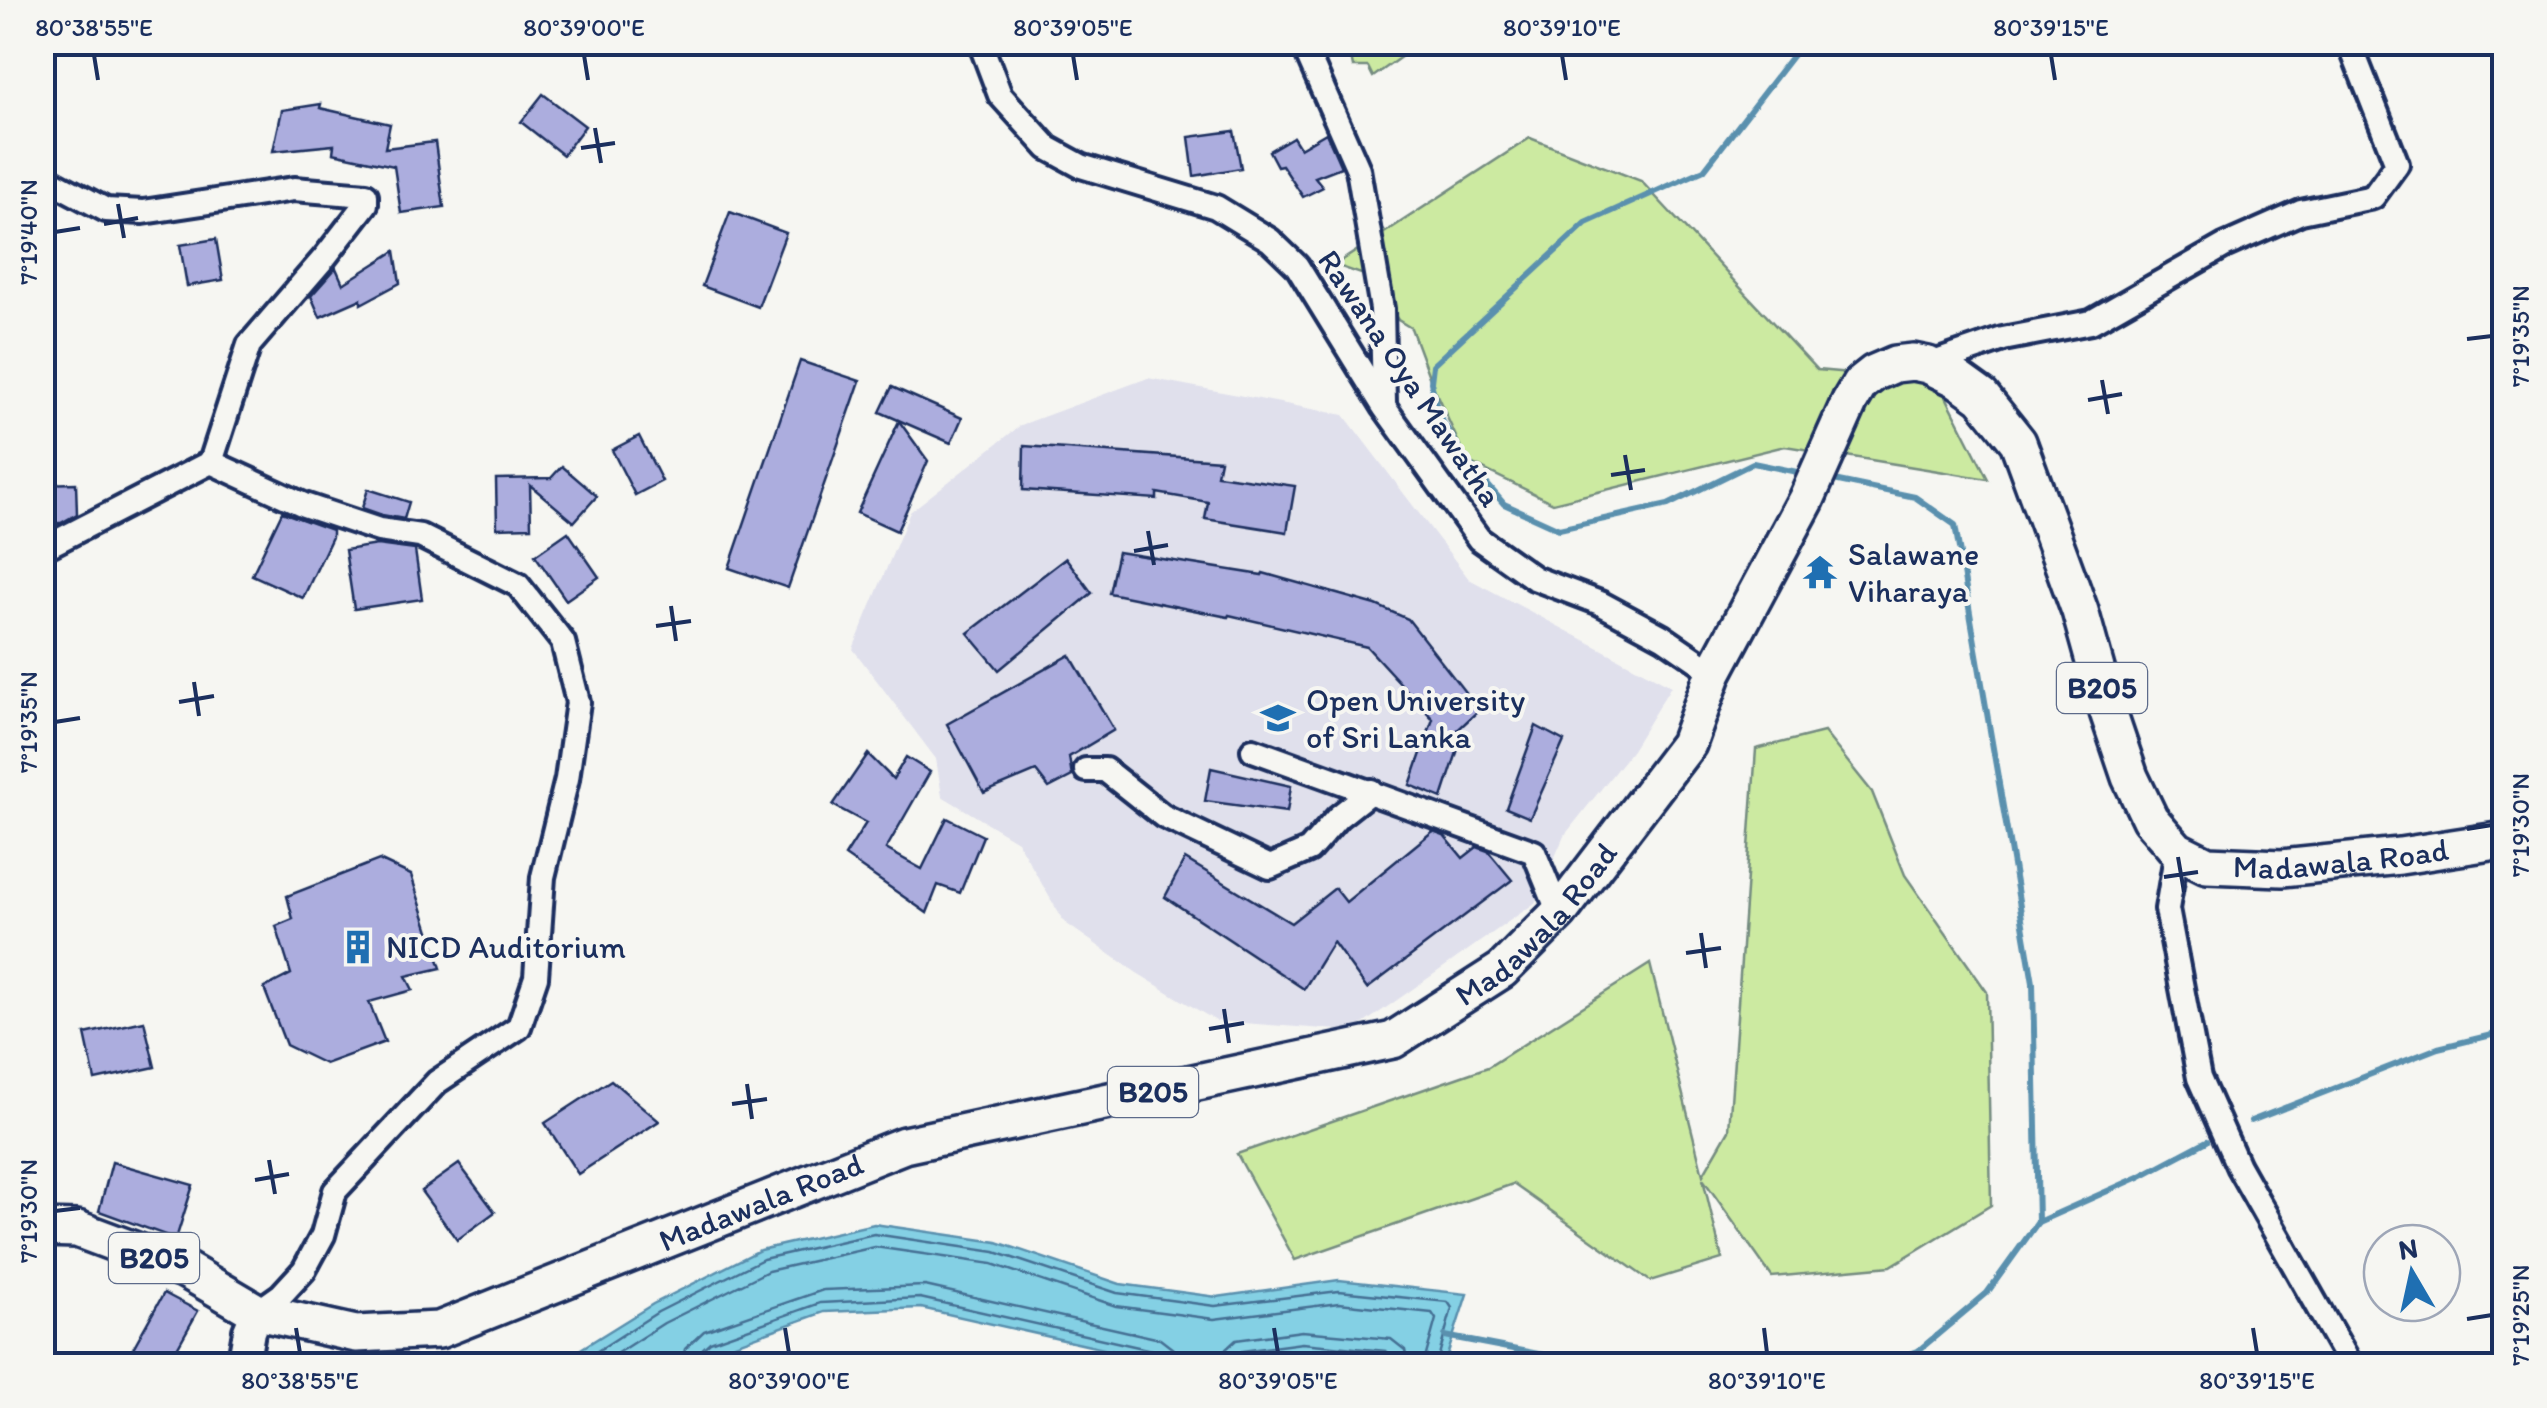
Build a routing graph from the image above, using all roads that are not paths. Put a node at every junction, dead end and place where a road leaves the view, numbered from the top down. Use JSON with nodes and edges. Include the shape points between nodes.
{"nodes":[{"id":1,"x":980,"y":42,"type":"edge"},
{"id":2,"x":1302,"y":42,"type":"edge"},
{"id":3,"x":2349,"y":42,"type":"edge"},
{"id":4,"x":42,"y":176,"type":"edge"},
{"id":5,"x":1928,"y":365,"type":"junction"},
{"id":6,"x":1384,"y":407,"type":"junction"},
{"id":7,"x":210,"y":462,"type":"junction"},
{"id":8,"x":42,"y":549,"type":"edge"},
{"id":9,"x":1714,"y":672,"type":"junction"},
{"id":10,"x":1253,"y":750,"type":"dead end"},
{"id":11,"x":1086,"y":770,"type":"dead end"},
{"id":12,"x":1371,"y":791,"type":"junction"},
{"id":13,"x":2504,"y":840,"type":"edge"},
{"id":14,"x":2177,"y":850,"type":"junction"},
{"id":15,"x":1559,"y":912,"type":"junction"},
{"id":16,"x":42,"y":1228,"type":"edge"},
{"id":17,"x":257,"y":1312,"type":"junction"},
{"id":18,"x":243,"y":1366,"type":"edge"},
{"id":19,"x":2351,"y":1366,"type":"edge"}],
"edges":[{"from":1,"to":6,"type":"street","name":"Rawana Oya Mawatha","via":[[1000,94],[1048,148],[1081,166],[1216,207],[1270,240],[1297,266]]},
{"from":2,"to":6,"type":"street","via":[[1358,170],[1382,309]]},
{"from":3,"to":5,"type":"street","via":[[2396,164],[2373,197],[2301,212],[2224,246],[2092,322],[2003,338]]},
{"from":4,"to":7,"type":"street","via":[[106,210],[143,212],[294,189],[366,195],[356,217],[249,346]]},
{"from":5,"to":9,"type":"main road","name":"Madawala Road","number":"B205","via":[[1895,364],[1860,384]]},
{"from":5,"to":14,"type":"main road","number":"B205","via":[[1982,397],[2018,442],[2080,610],[2130,777],[2150,819]]},
{"from":6,"to":9,"type":"street","name":"Rawana Oya Mawatha","via":[[1480,539],[1534,578],[1600,603]]},
{"from":7,"to":8,"type":"street"},
{"from":7,"to":17,"type":"street","via":[[304,505],[420,536],[518,585],[563,642],[578,702],[543,878],[536,977],[519,1027],[438,1082],[335,1191],[304,1270]]},
{"from":9,"to":15,"type":"main road","name":"Madawala Road","number":"B205","via":[[1688,744]]},
{"from":10,"to":12,"type":"street"},
{"from":11,"to":12,"type":"street","via":[[1105,770],[1164,816],[1270,867],[1308,850]]},
{"from":12,"to":15,"type":"street","via":[[1534,852]]},
{"from":13,"to":14,"type":"main road","name":"Madawala Road","via":[[2282,868],[2207,865]]},
{"from":14,"to":19,"type":"street","via":[[2167,909],[2199,1078],[2238,1166]]},
{"from":15,"to":17,"type":"main road","name":"Madawala Road","number":"B205","via":[[1502,970],[1393,1040],[904,1146],[440,1330],[356,1334]]},
{"from":16,"to":17,"type":"main road","name":"Madawala Road","number":"B205","via":[[77,1229],[184,1269]]},
{"from":17,"to":18,"type":"main road"}]}
